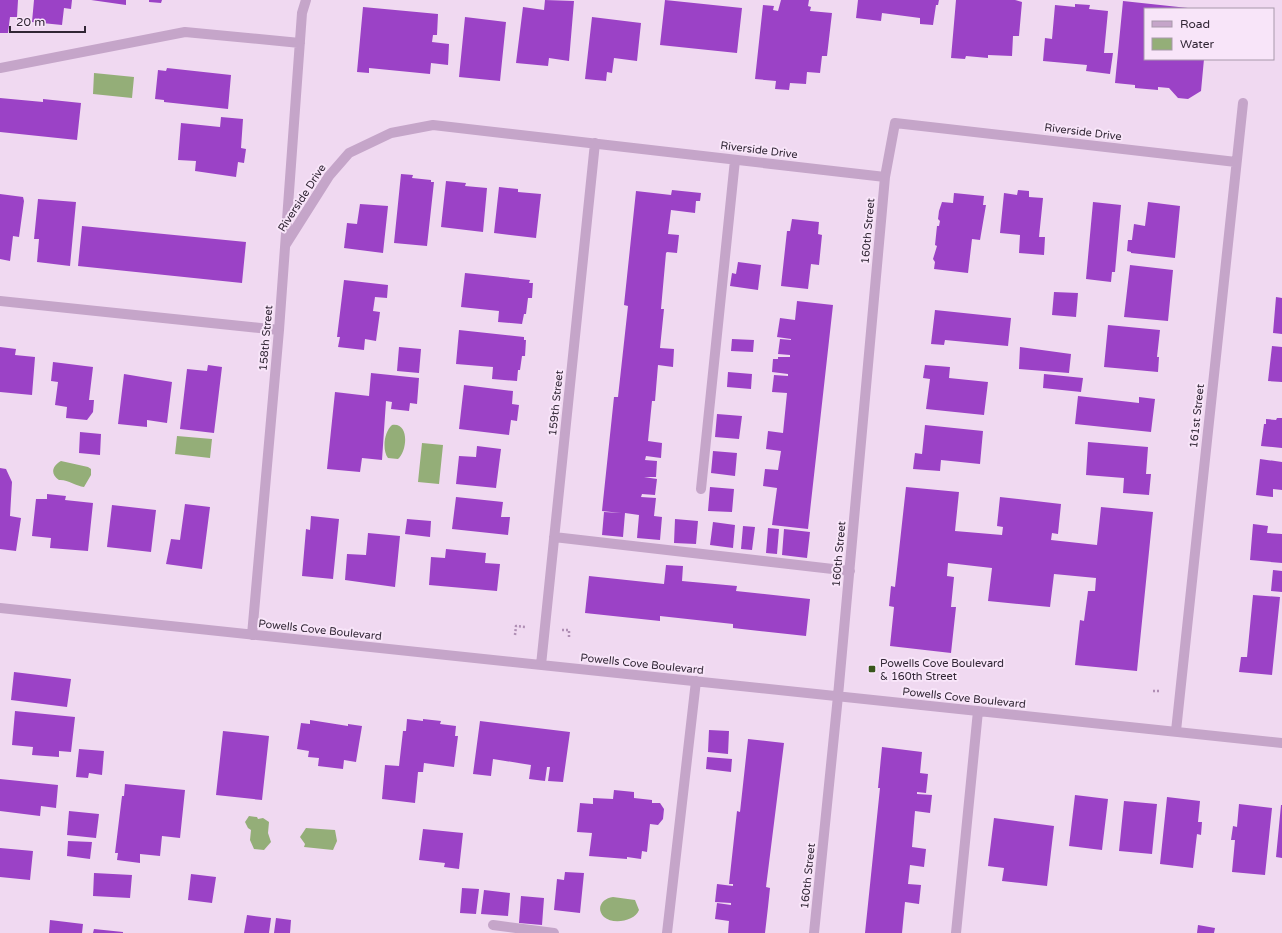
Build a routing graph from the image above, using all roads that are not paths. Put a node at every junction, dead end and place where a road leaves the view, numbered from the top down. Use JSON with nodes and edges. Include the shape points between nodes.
{"nodes":[{"id":1,"x":306,"y":0,"type":"edge"},
{"id":2,"x":300,"y":43,"type":"junction"},
{"id":3,"x":0,"y":68,"type":"edge"},
{"id":4,"x":1243,"y":103,"type":"dead end"},
{"id":5,"x":595,"y":143,"type":"junction"},
{"id":6,"x":735,"y":160,"type":"junction"},
{"id":7,"x":1236,"y":162,"type":"junction"},
{"id":8,"x":885,"y":177,"type":"junction"},
{"id":9,"x":286,"y":244,"type":"junction"},
{"id":10,"x":0,"y":301,"type":"edge"},
{"id":11,"x":279,"y":330,"type":"junction"},
{"id":12,"x":701,"y":489,"type":"dead end"},
{"id":13,"x":554,"y":537,"type":"junction"},
{"id":14,"x":850,"y":570,"type":"junction"},
{"id":15,"x":0,"y":608,"type":"edge"},
{"id":16,"x":252,"y":635,"type":"junction"},
{"id":17,"x":541,"y":665,"type":"junction"},
{"id":18,"x":696,"y":681,"type":"junction"},
{"id":19,"x":838,"y":696,"type":"junction"},
{"id":20,"x":978,"y":711,"type":"junction"},
{"id":21,"x":1176,"y":732,"type":"junction"},
{"id":22,"x":1282,"y":743,"type":"edge"},
{"id":23,"x":493,"y":925,"type":"dead end"},
{"id":24,"x":554,"y":933,"type":"edge"},
{"id":25,"x":667,"y":933,"type":"edge"},
{"id":26,"x":814,"y":933,"type":"edge"},
{"id":27,"x":956,"y":933,"type":"edge"}],
"edges":[{"from":1,"to":2,"type":"street","name":"158th Street","via":[[302,13]]},
{"from":2,"to":3,"type":"street","via":[[185,32]]},
{"from":2,"to":9,"type":"street","name":"158th Street"},
{"from":4,"to":7,"type":"street","name":"161st Street"},
{"from":5,"to":6,"type":"street","name":"Riverside Drive"},
{"from":5,"to":9,"type":"street","name":"Riverside Drive","via":[[433,125],[390,133],[349,153],[329,176]]},
{"from":5,"to":13,"type":"street","name":"159th Street"},
{"from":6,"to":8,"type":"street","name":"Riverside Drive"},
{"from":6,"to":12,"type":"street"},
{"from":7,"to":8,"type":"street","name":"Riverside Drive","via":[[895,123]]},
{"from":7,"to":21,"type":"street","name":"161st Street"},
{"from":8,"to":14,"type":"street","name":"160th Street"},
{"from":9,"to":11,"type":"street","name":"158th Street"},
{"from":10,"to":11,"type":"street"},
{"from":11,"to":16,"type":"street","name":"158th Street"},
{"from":13,"to":14,"type":"street"},
{"from":13,"to":17,"type":"street","name":"159th Street"},
{"from":14,"to":19,"type":"street","name":"160th Street"},
{"from":15,"to":16,"type":"street","name":"Powells Cove Boulevard"},
{"from":16,"to":17,"type":"street","name":"Powells Cove Boulevard"},
{"from":17,"to":18,"type":"street","name":"Powells Cove Boulevard"},
{"from":18,"to":19,"type":"street","name":"Powells Cove Boulevard"},
{"from":18,"to":25,"type":"street"},
{"from":19,"to":20,"type":"street","name":"Powells Cove Boulevard"},
{"from":19,"to":26,"type":"street","name":"160th Street"},
{"from":20,"to":21,"type":"street","name":"Powells Cove Boulevard"},
{"from":20,"to":27,"type":"street"},
{"from":21,"to":22,"type":"street","name":"Powells Cove Boulevard"},
{"from":23,"to":24,"type":"street"}]}
